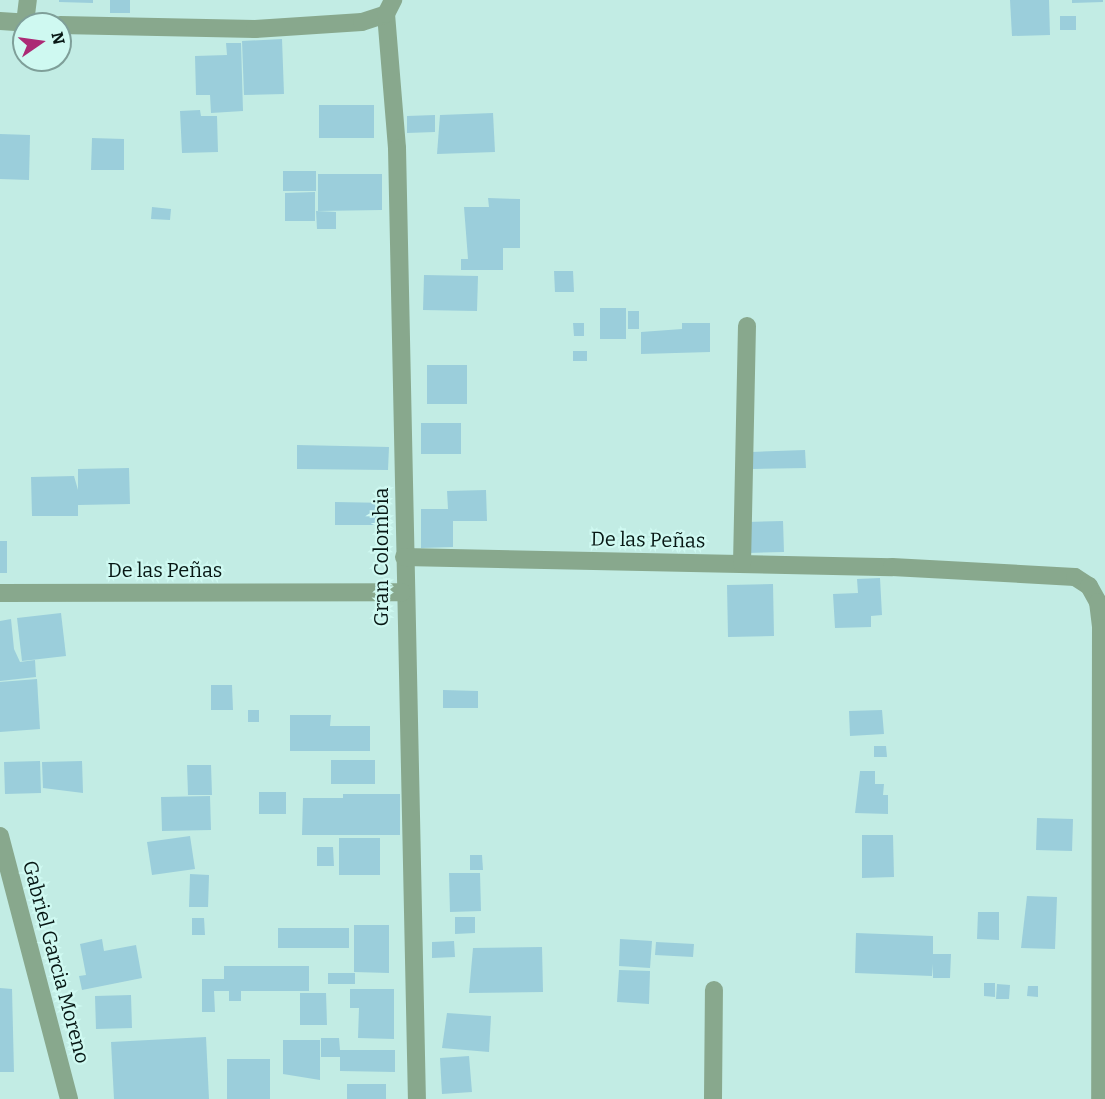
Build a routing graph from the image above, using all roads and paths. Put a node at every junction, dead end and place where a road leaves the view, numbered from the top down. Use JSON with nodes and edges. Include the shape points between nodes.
{"nodes":[{"id":1,"x":390,"y":7,"type":"edge"},
{"id":2,"x":72,"y":25,"type":"edge"},
{"id":3,"x":747,"y":326,"type":"dead end"},
{"id":4,"x":404,"y":557,"type":"junction"},
{"id":5,"x":742,"y":564,"type":"junction"},
{"id":6,"x":402,"y":591,"type":"junction"},
{"id":7,"x":0,"y":594,"type":"edge"},
{"id":8,"x":0,"y":836,"type":"edge"},
{"id":9,"x":714,"y":990,"type":"dead end"},
{"id":10,"x":69,"y":1099,"type":"edge"},
{"id":11,"x":417,"y":1099,"type":"edge"},
{"id":12,"x":713,"y":1099,"type":"edge"},
{"id":13,"x":1100,"y":1099,"type":"edge"}],
"edges":[{"from":1,"to":2,"type":"street","via":[[362,22],[255,29]]},
{"from":1,"to":4,"type":"street","name":"Gran Colombia","via":[[397,148]]},
{"from":3,"to":5,"type":"street"},
{"from":4,"to":5,"type":"street","name":"De las Peñas"},
{"from":4,"to":6,"type":"street","name":"Gran Colombia"},
{"from":5,"to":13,"type":"street","name":"De las Peñas","via":[[1075,577],[1089,586],[1098,602]]},
{"from":6,"to":7,"type":"street","name":"De las Peñas"},
{"from":6,"to":11,"type":"street","name":"Gran Colombia"},
{"from":8,"to":10,"type":"street","name":"Gabriel Garcia Moreno"},
{"from":9,"to":12,"type":"street"}]}
